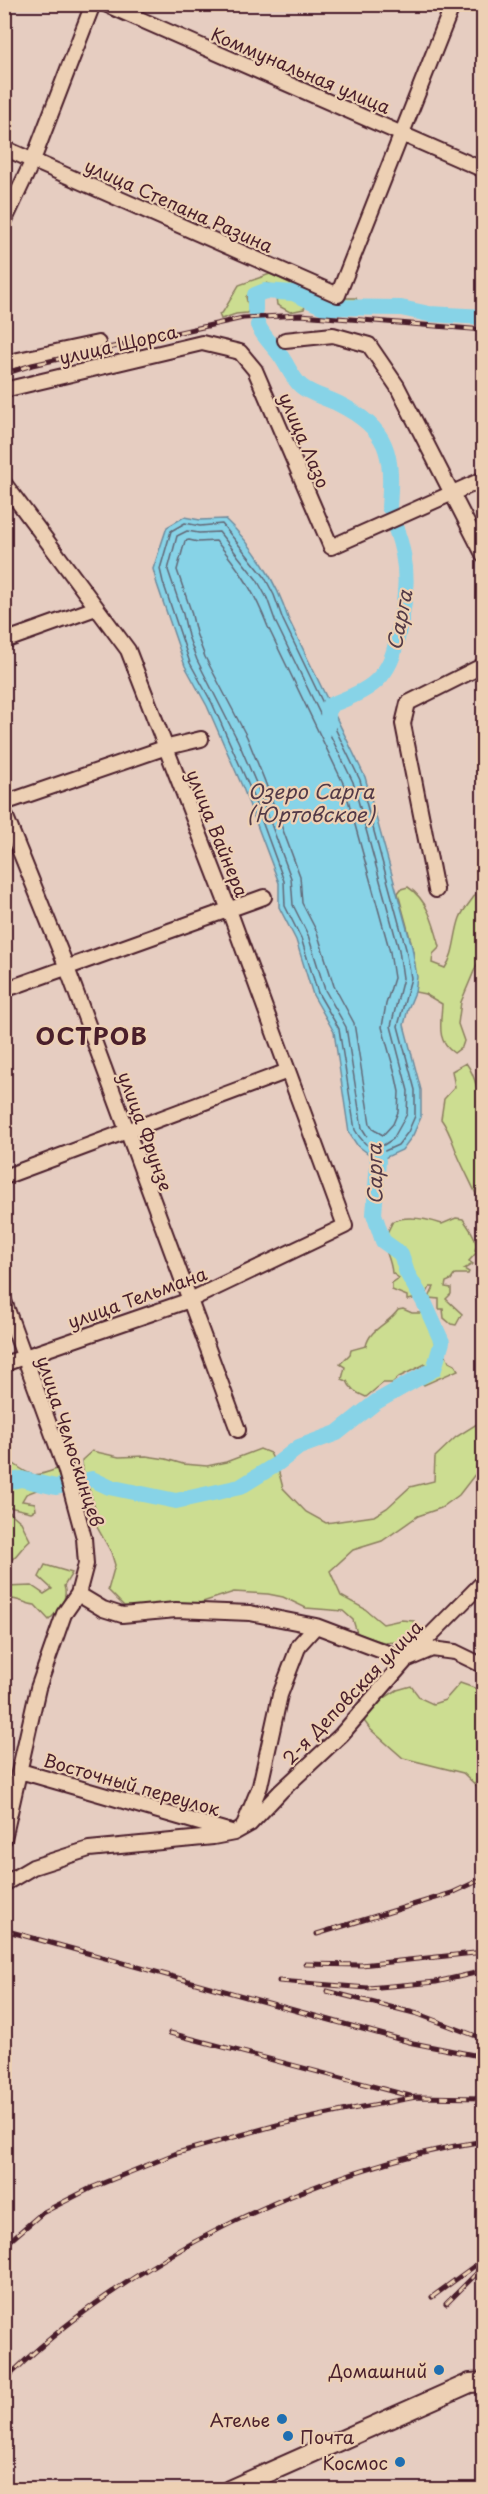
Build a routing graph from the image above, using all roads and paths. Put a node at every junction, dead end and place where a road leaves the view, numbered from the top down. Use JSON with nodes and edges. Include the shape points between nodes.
{"nodes":[{"id":1,"x":93,"y":4,"type":"edge"},
{"id":2,"x":105,"y":4,"type":"edge"},
{"id":3,"x":453,"y":4,"type":"edge"},
{"id":4,"x":403,"y":134,"type":"junction"},
{"id":5,"x":4,"y":148,"type":"edge"},
{"id":6,"x":33,"y":160,"type":"junction"},
{"id":7,"x":483,"y":170,"type":"edge"},
{"id":8,"x":4,"y":222,"type":"edge"},
{"id":9,"x":285,"y":340,"type":"dead end"},
{"id":10,"x":98,"y":343,"type":"dead end"},
{"id":11,"x":240,"y":352,"type":"joint"},
{"id":12,"x":4,"y":363,"type":"edge"},
{"id":13,"x":4,"y":390,"type":"edge"},
{"id":14,"x":483,"y":479,"type":"edge"},
{"id":15,"x":4,"y":483,"type":"edge"},
{"id":16,"x":451,"y":493,"type":"junction"},
{"id":17,"x":483,"y":556,"type":"edge"},
{"id":18,"x":96,"y":608,"type":"junction"},
{"id":19,"x":4,"y":641,"type":"edge"},
{"id":20,"x":483,"y":665,"type":"edge"},
{"id":21,"x":201,"y":740,"type":"dead end"},
{"id":22,"x":164,"y":748,"type":"junction"},
{"id":23,"x":4,"y":803,"type":"edge"},
{"id":24,"x":4,"y":812,"type":"edge"},
{"id":25,"x":436,"y":890,"type":"dead end"},
{"id":26,"x":264,"y":897,"type":"dead end"},
{"id":27,"x":229,"y":910,"type":"junction"},
{"id":28,"x":67,"y":968,"type":"junction"},
{"id":29,"x":4,"y":990,"type":"edge"},
{"id":30,"x":288,"y":1071,"type":"junction"},
{"id":31,"x":127,"y":1131,"type":"junction"},
{"id":32,"x":4,"y":1177,"type":"edge"},
{"id":33,"x":345,"y":1226,"type":"joint"},
{"id":34,"x":190,"y":1300,"type":"junction"},
{"id":35,"x":4,"y":1301,"type":"edge"},
{"id":36,"x":25,"y":1356,"type":"junction"},
{"id":37,"x":4,"y":1364,"type":"edge"},
{"id":38,"x":238,"y":1430,"type":"dead end"},
{"id":39,"x":483,"y":1581,"type":"edge"},
{"id":40,"x":78,"y":1594,"type":"junction"},
{"id":41,"x":316,"y":1626,"type":"junction"},
{"id":42,"x":406,"y":1660,"type":"junction"},
{"id":43,"x":483,"y":1666,"type":"edge"},
{"id":44,"x":14,"y":1777,"type":"edge"},
{"id":45,"x":238,"y":1830,"type":"junction"},
{"id":46,"x":4,"y":1839,"type":"edge"},
{"id":47,"x":4,"y":1884,"type":"edge"},
{"id":48,"x":483,"y":2382,"type":"edge"},
{"id":49,"x":229,"y":2490,"type":"edge"}],
"edges":[{"from":1,"to":6,"type":"street"},
{"from":2,"to":4,"type":"street","name":"Коммунальная улица"},
{"from":3,"to":4,"type":"street"},
{"from":4,"to":6,"type":"street","name":"улица Степана Разина","via":[[338,295]]},
{"from":4,"to":7,"type":"street","name":"Коммунальная улица"},
{"from":5,"to":6,"type":"street","name":"улица Степана Разина"},
{"from":6,"to":8,"type":"street"},
{"from":9,"to":16,"type":"street","via":[[333,335],[369,345],[397,386]]},
{"from":10,"to":12,"type":"street"},
{"from":11,"to":13,"type":"street","name":"улица Щорса","via":[[202,343]]},
{"from":11,"to":16,"type":"street","name":"улица Лазо","via":[[255,370],[331,547]]},
{"from":14,"to":16,"type":"street"},
{"from":15,"to":18,"type":"street","name":"улица Вайнера"},
{"from":16,"to":17,"type":"street"},
{"from":18,"to":19,"type":"street"},
{"from":18,"to":22,"type":"street","name":"улица Вайнера","via":[[128,650]]},
{"from":20,"to":25,"type":"street","via":[[408,703],[403,724]]},
{"from":21,"to":22,"type":"street"},
{"from":22,"to":23,"type":"street"},
{"from":22,"to":27,"type":"street","name":"улица Вайнера"},
{"from":24,"to":28,"type":"street","name":"улица Фрунзе"},
{"from":26,"to":27,"type":"street"},
{"from":27,"to":28,"type":"street"},
{"from":27,"to":30,"type":"street","name":"улица Вайнера"},
{"from":28,"to":29,"type":"street"},
{"from":28,"to":31,"type":"street","name":"улица Фрунзе"},
{"from":30,"to":31,"type":"street"},
{"from":30,"to":33,"type":"street","name":"улица Вайнера"},
{"from":31,"to":32,"type":"street"},
{"from":31,"to":34,"type":"street","name":"улица Фрунзе"},
{"from":33,"to":34,"type":"street","name":"улица Тельмана"},
{"from":34,"to":36,"type":"street","name":"улица Тельмана"},
{"from":34,"to":38,"type":"street","name":"улица Фрунзе"},
{"from":35,"to":36,"type":"street","name":"улица Челюскинцев"},
{"from":36,"to":37,"type":"street","name":"улица Тельмана"},
{"from":36,"to":40,"type":"street","name":"улица Челюскинцев","via":[[65,1468],[84,1538],[86,1564]]},
{"from":39,"to":42,"type":"street","name":"2-я Деповская улица"},
{"from":40,"to":41,"type":"street","via":[[122,1615],[176,1610],[250,1613]]},
{"from":40,"to":44,"type":"street","name":"улица Челюскинцев","via":[[64,1614],[38,1688]]},
{"from":41,"to":42,"type":"street"},
{"from":41,"to":45,"type":"street","via":[[299,1645],[280,1695],[260,1786]]},
{"from":42,"to":43,"type":"street","via":[[432,1649],[455,1653]]},
{"from":42,"to":45,"type":"street","name":"2-я Деповская улица","via":[[341,1735],[250,1824]]},
{"from":44,"to":45,"type":"street","name":"Восточный переулок"},
{"from":44,"to":46,"type":"street","name":"улица Челюскинцев"},
{"from":45,"to":47,"type":"street","via":[[89,1849],[33,1867]]},
{"from":48,"to":49,"type":"main road","via":[[470,2383]]}]}
